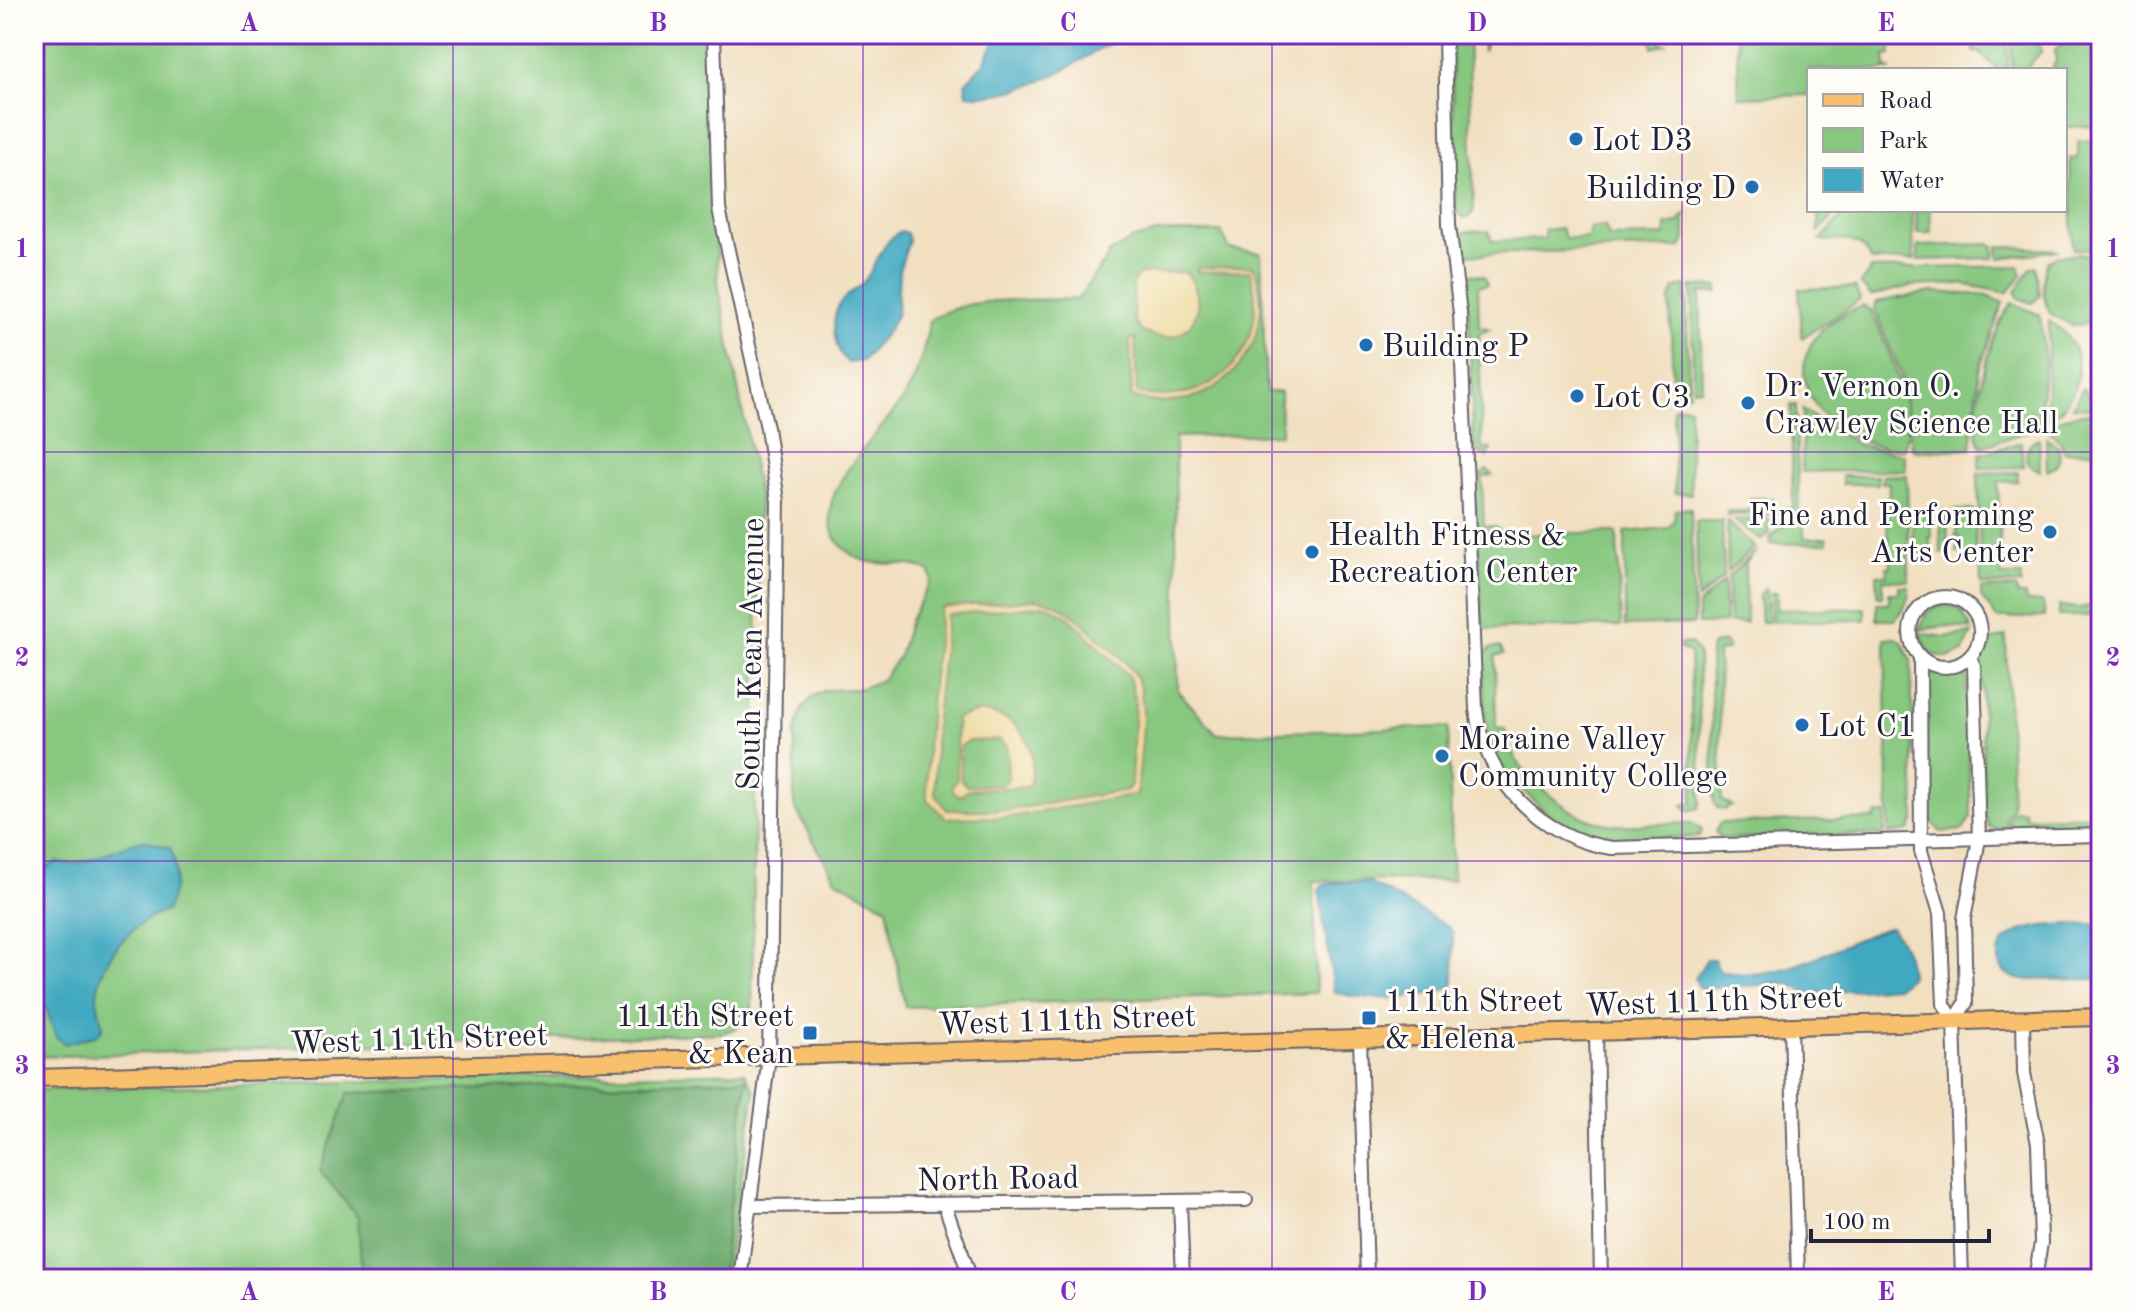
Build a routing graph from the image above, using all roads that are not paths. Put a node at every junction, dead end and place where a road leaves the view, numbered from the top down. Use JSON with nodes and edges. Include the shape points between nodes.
{"nodes":[{"id":1,"x":714,"y":34,"type":"edge"},
{"id":2,"x":1445,"y":34,"type":"edge"},
{"id":3,"x":1920,"y":657,"type":"junction"},
{"id":4,"x":1970,"y":658,"type":"junction"},
{"id":5,"x":2101,"y":835,"type":"edge"},
{"id":6,"x":1979,"y":839,"type":"junction"},
{"id":7,"x":1921,"y":841,"type":"junction"},
{"id":8,"x":2101,"y":1017,"type":"edge"},
{"id":9,"x":2023,"y":1019,"type":"junction"},
{"id":10,"x":1954,"y":1021,"type":"junction"},
{"id":11,"x":1791,"y":1026,"type":"junction"},
{"id":12,"x":1596,"y":1032,"type":"junction"},
{"id":13,"x":1360,"y":1038,"type":"junction"},
{"id":14,"x":769,"y":1056,"type":"junction"},
{"id":15,"x":34,"y":1078,"type":"edge"},
{"id":16,"x":1246,"y":1200,"type":"dead end"},
{"id":17,"x":1180,"y":1201,"type":"junction"},
{"id":18,"x":751,"y":1206,"type":"junction"},
{"id":19,"x":945,"y":1206,"type":"junction"},
{"id":20,"x":740,"y":1279,"type":"edge"},
{"id":21,"x":971,"y":1279,"type":"edge"},
{"id":22,"x":1183,"y":1279,"type":"edge"},
{"id":23,"x":1367,"y":1279,"type":"edge"},
{"id":24,"x":1601,"y":1279,"type":"edge"},
{"id":25,"x":1798,"y":1279,"type":"edge"},
{"id":26,"x":1962,"y":1279,"type":"edge"},
{"id":27,"x":2035,"y":1279,"type":"edge"}],
"edges":[{"from":1,"to":14,"type":"street","name":"South Kean Avenue","via":[[719,209],[778,501]]},
{"from":2,"to":7,"type":"street","via":[[1449,225],[1460,313],[1476,709],[1489,761],[1549,826],[1592,845]]},
{"from":3,"to":4,"type":"street","via":[[1939,667]]},
{"from":3,"to":4,"type":"street","via":[[1909,632],[1914,614],[1922,604],[1945,596],[1968,604],[1976,613],[1981,632]]},
{"from":3,"to":7,"type":"street"},
{"from":4,"to":6,"type":"street"},
{"from":5,"to":6,"type":"street"},
{"from":6,"to":7,"type":"street"},
{"from":6,"to":10,"type":"street","via":[[1964,919],[1966,1003]]},
{"from":7,"to":10,"type":"street","via":[[1940,913],[1944,1004]]},
{"from":8,"to":9,"type":"main road","name":"West 111th Street"},
{"from":9,"to":10,"type":"main road","name":"West 111th Street"},
{"from":9,"to":27,"type":"street","via":[[2024,1073],[2038,1144],[2041,1243]]},
{"from":10,"to":11,"type":"main road","name":"West 111th Street"},
{"from":10,"to":26,"type":"street"},
{"from":11,"to":12,"type":"main road","name":"West 111th Street"},
{"from":11,"to":25,"type":"street"},
{"from":12,"to":13,"type":"main road","name":"West 111th Street"},
{"from":12,"to":24,"type":"street"},
{"from":13,"to":14,"type":"main road","name":"West 111th Street"},
{"from":13,"to":23,"type":"street"},
{"from":14,"to":15,"type":"main road","name":"West 111th Street"},
{"from":14,"to":18,"type":"street","name":"South Kean Avenue"},
{"from":16,"to":17,"type":"street","name":"North Road"},
{"from":17,"to":19,"type":"street","name":"North Road"},
{"from":17,"to":22,"type":"street"},
{"from":18,"to":19,"type":"street","name":"North Road"},
{"from":18,"to":20,"type":"street","name":"South Kean Avenue"},
{"from":19,"to":21,"type":"street"}]}
